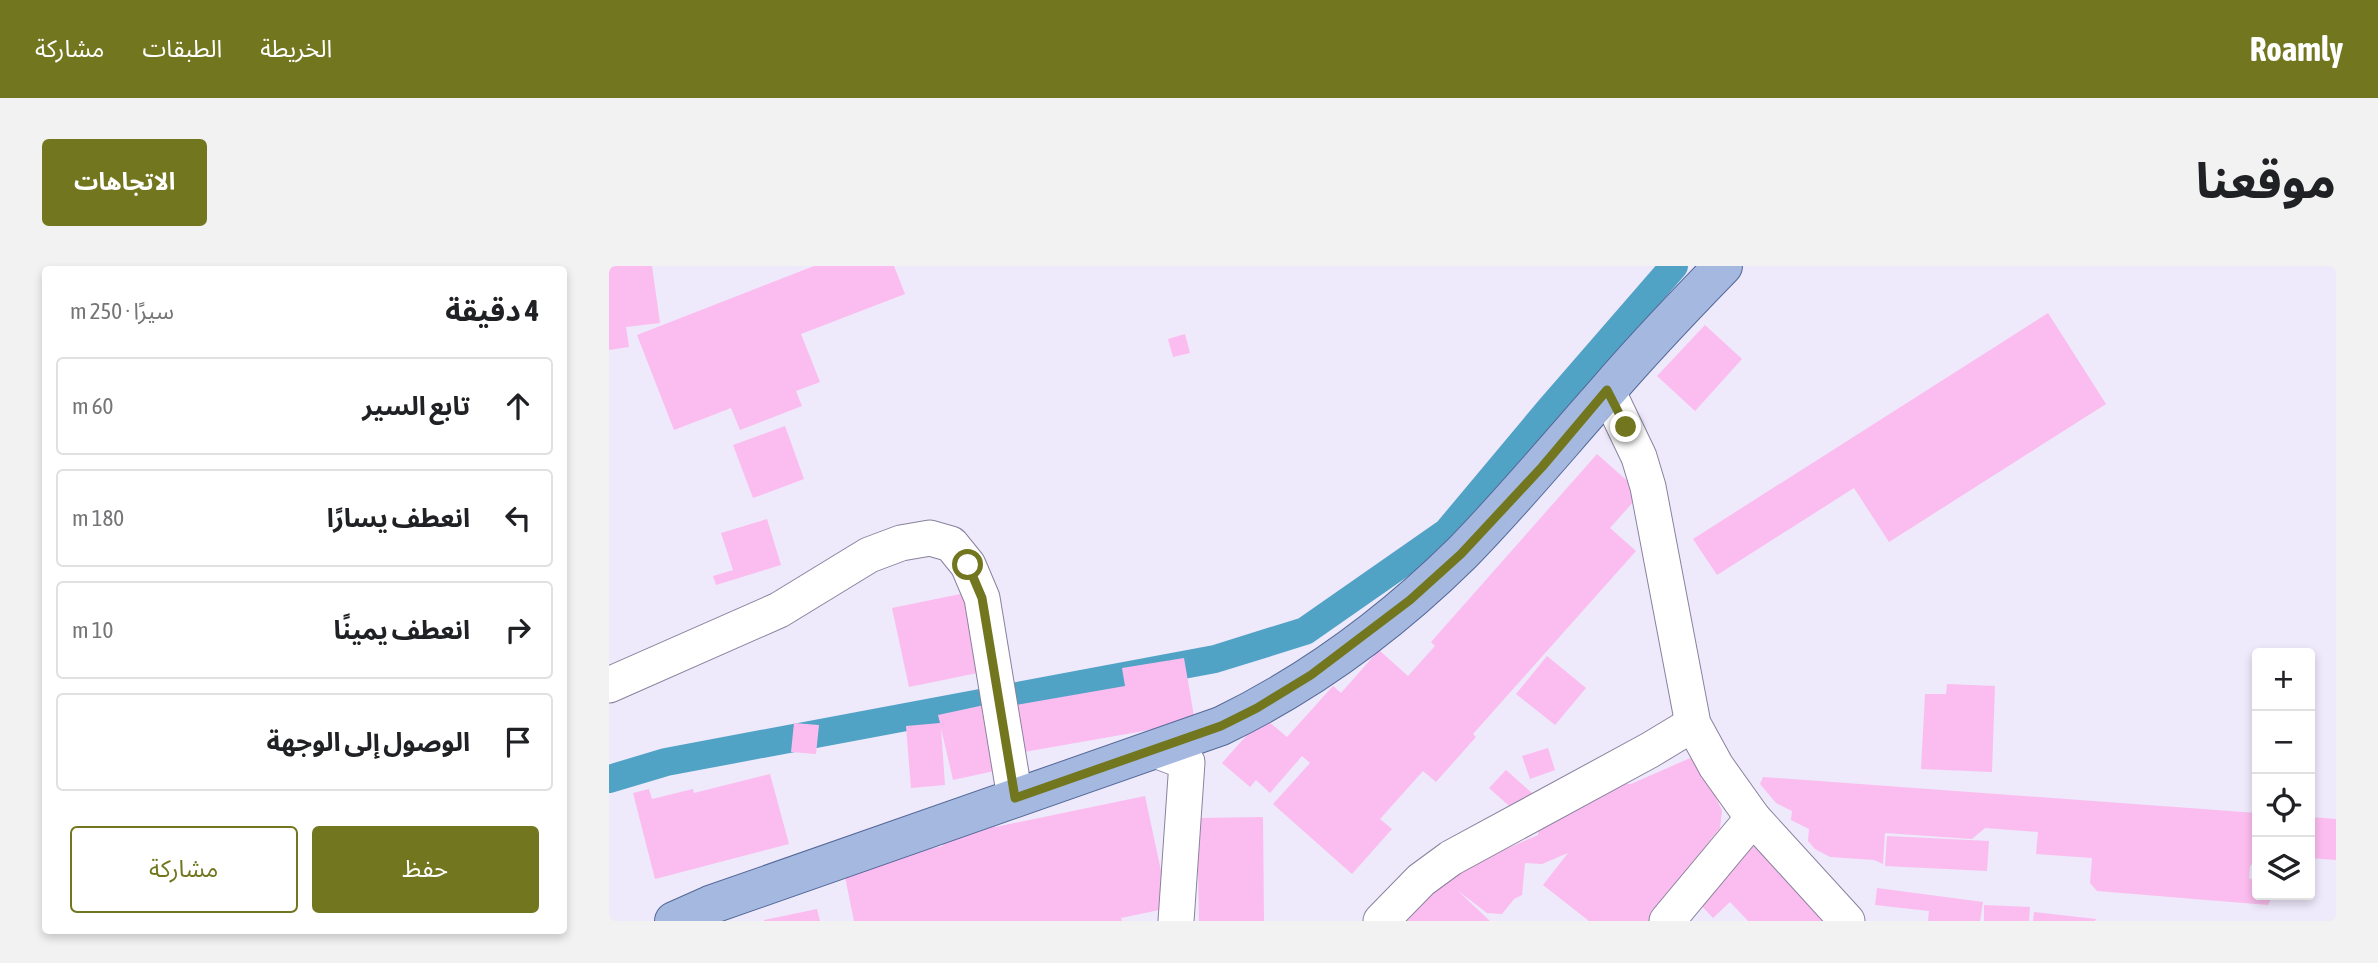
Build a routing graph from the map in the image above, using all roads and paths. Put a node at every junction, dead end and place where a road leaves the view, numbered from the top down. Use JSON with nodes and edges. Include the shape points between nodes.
{"nodes":[{"id":1,"x":1723,"y":266,"type":"edge"},
{"id":2,"x":1607,"y":390,"type":"junction"},
{"id":3,"x":609,"y":685,"type":"edge"},
{"id":4,"x":1693,"y":724,"type":"junction"},
{"id":5,"x":1155,"y":750,"type":"junction"},
{"id":6,"x":1015,"y":798,"type":"junction"},
{"id":7,"x":1753,"y":818,"type":"junction"},
{"id":8,"x":674,"y":921,"type":"edge"},
{"id":9,"x":1176,"y":921,"type":"edge"},
{"id":10,"x":1381,"y":921,"type":"edge"},
{"id":11,"x":1667,"y":921,"type":"edge"},
{"id":12,"x":1847,"y":921,"type":"edge"}],
"edges":[{"from":1,"to":2,"type":"main road"},
{"from":2,"to":4,"type":"street","via":[[1648,487]]},
{"from":2,"to":5,"type":"main road","via":[[1461,554],[1399,609],[1285,693],[1221,726]]},
{"from":3,"to":6,"type":"street","via":[[779,610],[869,555],[930,538],[951,544],[968,565],[982,598]]},
{"from":4,"to":7,"type":"street"},
{"from":4,"to":10,"type":"street","via":[[1451,858],[1421,880]]},
{"from":5,"to":6,"type":"main road"},
{"from":5,"to":9,"type":"street","via":[[1187,762]]},
{"from":6,"to":8,"type":"main road"},
{"from":7,"to":11,"type":"street"},
{"from":7,"to":12,"type":"street"}]}
